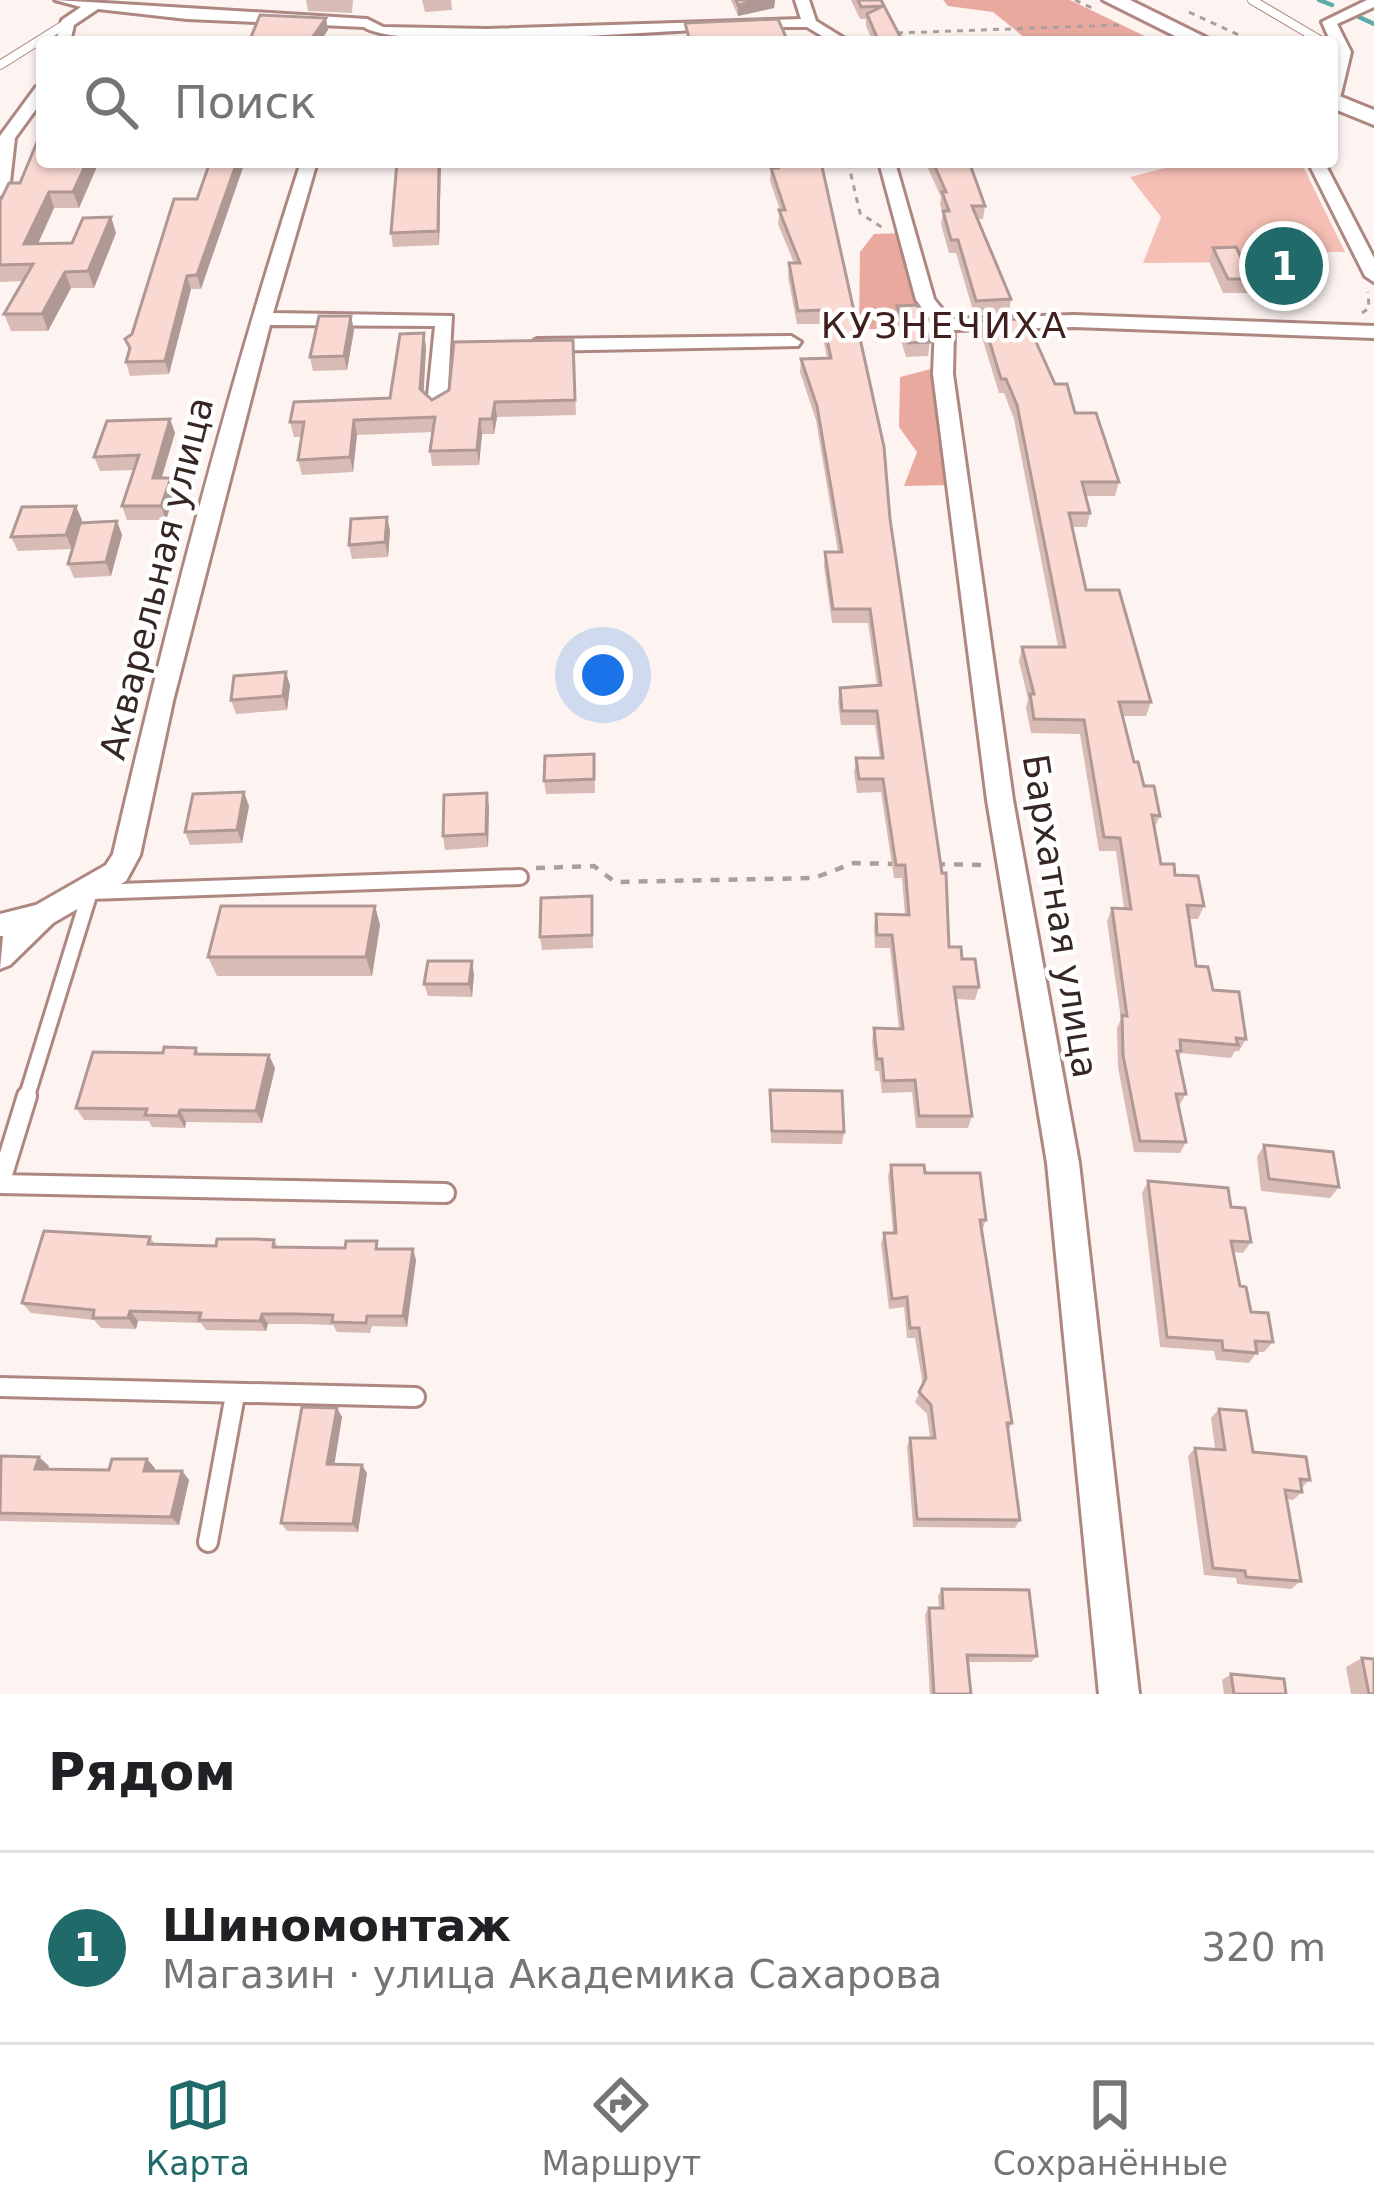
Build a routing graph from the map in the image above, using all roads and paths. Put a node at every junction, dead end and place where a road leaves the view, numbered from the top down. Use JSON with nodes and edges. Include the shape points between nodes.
{"nodes":[{"id":1,"x":62,"y":0,"type":"edge"},
{"id":2,"x":802,"y":0,"type":"edge"},
{"id":3,"x":1113,"y":0,"type":"edge"},
{"id":4,"x":1252,"y":0,"type":"edge"},
{"id":5,"x":1374,"y":2,"type":"edge"},
{"id":6,"x":95,"y":4,"type":"junction"},
{"id":7,"x":68,"y":22,"type":"junction"},
{"id":8,"x":373,"y":22,"type":"junction"},
{"id":9,"x":810,"y":23,"type":"junction"},
{"id":10,"x":1126,"y":25,"type":"dead end"},
{"id":11,"x":1228,"y":31,"type":"dead end"},
{"id":12,"x":896,"y":33,"type":"edge"},
{"id":13,"x":46,"y":36,"type":"edge"},
{"id":14,"x":64,"y":36,"type":"edge"},
{"id":15,"x":365,"y":36,"type":"edge"},
{"id":16,"x":833,"y":36,"type":"edge"},
{"id":17,"x":1191,"y":36,"type":"edge"},
{"id":18,"x":1240,"y":36,"type":"edge"},
{"id":19,"x":1315,"y":36,"type":"edge"},
{"id":20,"x":1333,"y":36,"type":"edge"},
{"id":21,"x":36,"y":42,"type":"edge"},
{"id":22,"x":0,"y":65,"type":"edge"},
{"id":23,"x":36,"y":98,"type":"edge"},
{"id":24,"x":1338,"y":102,"type":"edge"},
{"id":25,"x":1374,"y":118,"type":"edge"},
{"id":26,"x":307,"y":168,"type":"edge"},
{"id":27,"x":849,"y":168,"type":"edge"},
{"id":28,"x":889,"y":168,"type":"edge"},
{"id":29,"x":1319,"y":168,"type":"edge"},
{"id":30,"x":0,"y":191,"type":"edge"},
{"id":31,"x":906,"y":228,"type":"junction"},
{"id":32,"x":1367,"y":276,"type":"edge"},
{"id":33,"x":1358,"y":316,"type":"dead end"},
{"id":34,"x":262,"y":319,"type":"junction"},
{"id":35,"x":945,"y":325,"type":"junction"},
{"id":36,"x":1374,"y":332,"type":"edge"},
{"id":37,"x":791,"y":342,"type":"dead end"},
{"id":38,"x":443,"y":346,"type":"junction"},
{"id":39,"x":466,"y":346,"type":"edge"},
{"id":40,"x":512,"y":346,"type":"edge"},
{"id":41,"x":437,"y":405,"type":"edge"},
{"id":42,"x":899,"y":864,"type":"edge"},
{"id":43,"x":922,"y":864,"type":"edge"},
{"id":44,"x":1012,"y":865,"type":"junction"},
{"id":45,"x":520,"y":877,"type":"joint"},
{"id":46,"x":90,"y":892,"type":"junction"},
{"id":47,"x":43,"y":915,"type":"junction"},
{"id":48,"x":0,"y":925,"type":"edge"},
{"id":49,"x":0,"y":957,"type":"edge"},
{"id":50,"x":445,"y":1193,"type":"dead end"},
{"id":51,"x":0,"y":1387,"type":"edge"},
{"id":52,"x":235,"y":1395,"type":"junction"},
{"id":53,"x":415,"y":1397,"type":"dead end"},
{"id":54,"x":208,"y":1542,"type":"dead end"},
{"id":55,"x":1119,"y":1694,"type":"edge"}],
"edges":[{"from":1,"to":6,"type":"street"},
{"from":2,"to":9,"type":"street"},
{"from":3,"to":17,"type":"main road"},
{"from":4,"to":19,"type":"lane"},
{"from":5,"to":20,"type":"street","via":[[1329,22]]},
{"from":6,"to":7,"type":"street"},
{"from":6,"to":8,"type":"street"},
{"from":7,"to":13,"type":"lane"},
{"from":7,"to":14,"type":"street"},
{"from":8,"to":9,"type":"street","via":[[474,36]]},
{"from":8,"to":15,"type":"street"},
{"from":9,"to":16,"type":"street"},
{"from":10,"to":12,"type":"path"},
{"from":11,"to":18,"type":"path"},
{"from":21,"to":22,"type":"lane"},
{"from":23,"to":30,"type":"street","via":[[7,138]]},
{"from":24,"to":25,"type":"main road"},
{"from":26,"to":34,"type":"street","name":"Акварельная улица"},
{"from":27,"to":31,"type":"path","via":[[860,213],[885,230]]},
{"from":28,"to":31,"type":"street","name":"Бархатная улица"},
{"from":29,"to":32,"type":"street"},
{"from":31,"to":35,"type":"street","name":"Бархатная улица","via":[[925,300]]},
{"from":32,"to":33,"type":"path","via":[[1369,308]]},
{"from":34,"to":38,"type":"street","via":[[446,320]]},
{"from":34,"to":46,"type":"street","name":"Акварельная улица","via":[[126,855]]},
{"from":35,"to":36,"type":"street","via":[[1074,321]]},
{"from":35,"to":44,"type":"street","name":"Бархатная улица","via":[[943,374]]},
{"from":37,"to":40,"type":"street"},
{"from":38,"to":39,"type":"street"},
{"from":38,"to":41,"type":"street"},
{"from":42,"to":45,"type":"path","via":[[854,863],[814,878],[615,882],[595,866],[536,868]]},
{"from":43,"to":44,"type":"path"},
{"from":44,"to":55,"type":"street","name":"Бархатная улица","via":[[1063,1163]]},
{"from":45,"to":46,"type":"lane"},
{"from":46,"to":47,"type":"street","name":"Акварельная улица"},
{"from":46,"to":50,"type":"lane","via":[[0,1184]]},
{"from":47,"to":48,"type":"street"},
{"from":47,"to":49,"type":"street","name":"Акварельная улица"},
{"from":51,"to":52,"type":"lane"},
{"from":52,"to":53,"type":"lane"},
{"from":52,"to":54,"type":"lane"}]}
